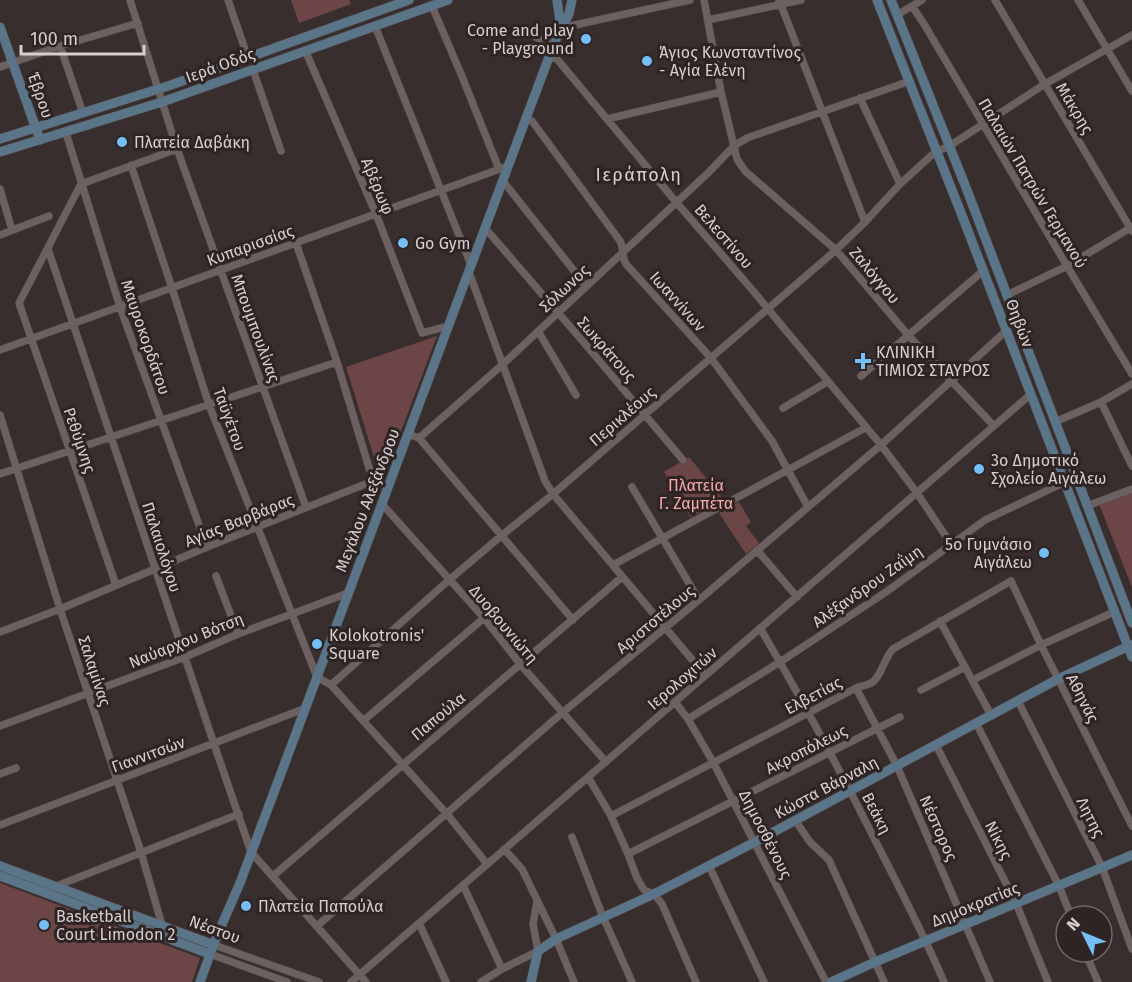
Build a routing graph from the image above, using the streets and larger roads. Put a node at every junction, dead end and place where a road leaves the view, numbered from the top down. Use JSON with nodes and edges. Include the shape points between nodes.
{"nodes":[{"id":1,"x":130,"y":0,"type":"edge"},
{"id":2,"x":228,"y":0,"type":"edge"},
{"id":3,"x":409,"y":0,"type":"edge"},
{"id":4,"x":448,"y":0,"type":"edge"},
{"id":5,"x":557,"y":0,"type":"edge"},
{"id":6,"x":572,"y":0,"type":"edge"},
{"id":7,"x":690,"y":0,"type":"edge"},
{"id":8,"x":704,"y":0,"type":"edge"},
{"id":9,"x":801,"y":0,"type":"edge"},
{"id":10,"x":878,"y":0,"type":"edge"},
{"id":11,"x":891,"y":0,"type":"edge"},
{"id":12,"x":922,"y":0,"type":"edge"},
{"id":13,"x":995,"y":0,"type":"edge"},
{"id":14,"x":1077,"y":0,"type":"edge"},
{"id":15,"x":780,"y":2,"type":"edge"},
{"id":16,"x":432,"y":6,"type":"junction"},
{"id":17,"x":912,"y":6,"type":"junction"},
{"id":18,"x":897,"y":15,"type":"junction"},
{"id":19,"x":708,"y":20,"type":"junction"},
{"id":20,"x":138,"y":23,"type":"junction"},
{"id":21,"x":375,"y":26,"type":"junction"},
{"id":22,"x":0,"y":27,"type":"edge"},
{"id":23,"x":561,"y":28,"type":"junction"},
{"id":24,"x":1132,"y":35,"type":"edge"},
{"id":25,"x":537,"y":38,"type":"dead end"},
{"id":26,"x":60,"y":46,"type":"junction"},
{"id":27,"x":554,"y":46,"type":"junction"},
{"id":28,"x":1107,"y":49,"type":"junction"},
{"id":29,"x":305,"y":50,"type":"junction"},
{"id":30,"x":248,"y":57,"type":"junction"},
{"id":31,"x":549,"y":57,"type":"junction"},
{"id":32,"x":14,"y":63,"type":"junction"},
{"id":33,"x":0,"y":67,"type":"edge"},
{"id":34,"x":253,"y":70,"type":"junction"},
{"id":35,"x":910,"y":81,"type":"junction"},
{"id":36,"x":1046,"y":84,"type":"junction"},
{"id":37,"x":158,"y":90,"type":"junction"},
{"id":38,"x":1132,"y":91,"type":"edge"},
{"id":39,"x":721,"y":92,"type":"junction"},
{"id":40,"x":860,"y":98,"type":"junction"},
{"id":41,"x":162,"y":102,"type":"junction"},
{"id":42,"x":822,"y":112,"type":"junction"},
{"id":43,"x":83,"y":113,"type":"junction"},
{"id":44,"x":526,"y":118,"type":"junction"},
{"id":45,"x":607,"y":119,"type":"junction"},
{"id":46,"x":982,"y":124,"type":"junction"},
{"id":47,"x":36,"y":128,"type":"junction"},
{"id":48,"x":66,"y":133,"type":"junction"},
{"id":49,"x":0,"y":139,"type":"edge"},
{"id":50,"x":40,"y":140,"type":"junction"},
{"id":51,"x":948,"y":145,"type":"junction"},
{"id":52,"x":734,"y":146,"type":"junction"},
{"id":53,"x":177,"y":149,"type":"junction"},
{"id":54,"x":938,"y":151,"type":"junction"},
{"id":55,"x":0,"y":152,"type":"edge"},
{"id":56,"x":281,"y":152,"type":"dead end"},
{"id":57,"x":131,"y":165,"type":"junction"},
{"id":58,"x":508,"y":166,"type":"junction"},
{"id":59,"x":499,"y":169,"type":"junction"},
{"id":60,"x":503,"y":181,"type":"junction"},
{"id":61,"x":81,"y":184,"type":"junction"},
{"id":62,"x":900,"y":184,"type":"junction"},
{"id":63,"x":0,"y":189,"type":"edge"},
{"id":64,"x":441,"y":190,"type":"junction"},
{"id":65,"x":676,"y":202,"type":"junction"},
{"id":66,"x":376,"y":214,"type":"junction"},
{"id":67,"x":50,"y":216,"type":"dead end"},
{"id":68,"x":865,"y":222,"type":"junction"},
{"id":69,"x":485,"y":228,"type":"junction"},
{"id":70,"x":1132,"y":229,"type":"edge"},
{"id":71,"x":12,"y":230,"type":"junction"},
{"id":72,"x":0,"y":235,"type":"edge"},
{"id":73,"x":296,"y":243,"type":"junction"},
{"id":74,"x":48,"y":249,"type":"junction"},
{"id":75,"x":836,"y":250,"type":"junction"},
{"id":76,"x":624,"y":252,"type":"junction"},
{"id":77,"x":1066,"y":266,"type":"junction"},
{"id":78,"x":470,"y":269,"type":"junction"},
{"id":79,"x":221,"y":270,"type":"junction"},
{"id":80,"x":984,"y":270,"type":"junction"},
{"id":81,"x":586,"y":286,"type":"junction"},
{"id":82,"x":172,"y":288,"type":"junction"},
{"id":83,"x":1007,"y":295,"type":"junction"},
{"id":84,"x":120,"y":307,"type":"junction"},
{"id":85,"x":767,"y":309,"type":"junction"},
{"id":86,"x":558,"y":313,"type":"junction"},
{"id":87,"x":73,"y":324,"type":"junction"},
{"id":88,"x":448,"y":326,"type":"junction"},
{"id":89,"x":1007,"y":330,"type":"junction"},
{"id":90,"x":538,"y":331,"type":"junction"},
{"id":91,"x":908,"y":335,"type":"junction"},
{"id":92,"x":31,"y":339,"type":"junction"},
{"id":93,"x":0,"y":350,"type":"edge"},
{"id":94,"x":711,"y":358,"type":"junction"},
{"id":95,"x":337,"y":362,"type":"junction"},
{"id":96,"x":502,"y":365,"type":"junction"},
{"id":97,"x":1132,"y":374,"type":"edge"},
{"id":98,"x":861,"y":376,"type":"dead end"},
{"id":99,"x":950,"y":381,"type":"junction"},
{"id":100,"x":827,"y":382,"type":"junction"},
{"id":101,"x":1132,"y":384,"type":"edge"},
{"id":102,"x":263,"y":387,"type":"junction"},
{"id":103,"x":1031,"y":394,"type":"junction"},
{"id":104,"x":576,"y":395,"type":"dead end"},
{"id":105,"x":1101,"y":402,"type":"junction"},
{"id":106,"x":209,"y":405,"type":"junction"},
{"id":107,"x":783,"y":408,"type":"dead end"},
{"id":108,"x":645,"y":414,"type":"junction"},
{"id":109,"x":0,"y":415,"type":"edge"},
{"id":110,"x":161,"y":421,"type":"junction"},
{"id":111,"x":1055,"y":422,"type":"junction"},
{"id":112,"x":994,"y":426,"type":"junction"},
{"id":113,"x":865,"y":428,"type":"junction"},
{"id":114,"x":408,"y":434,"type":"junction"},
{"id":115,"x":111,"y":437,"type":"junction"},
{"id":116,"x":419,"y":438,"type":"junction"},
{"id":117,"x":881,"y":445,"type":"junction"},
{"id":118,"x":69,"y":452,"type":"junction"},
{"id":119,"x":683,"y":460,"type":"dead end"},
{"id":120,"x":1132,"y":466,"type":"edge"},
{"id":121,"x":17,"y":469,"type":"junction"},
{"id":122,"x":787,"y":470,"type":"junction"},
{"id":123,"x":0,"y":474,"type":"edge"},
{"id":124,"x":373,"y":481,"type":"junction"},
{"id":125,"x":1065,"y":482,"type":"junction"},
{"id":126,"x":388,"y":486,"type":"junction"},
{"id":127,"x":632,"y":487,"type":"dead end"},
{"id":128,"x":1132,"y":489,"type":"edge"},
{"id":129,"x":917,"y":493,"type":"junction"},
{"id":130,"x":553,"y":494,"type":"junction"},
{"id":131,"x":382,"y":504,"type":"junction"},
{"id":132,"x":1087,"y":506,"type":"junction"},
{"id":133,"x":306,"y":507,"type":"junction"},
{"id":134,"x":808,"y":507,"type":"junction"},
{"id":135,"x":257,"y":527,"type":"junction"},
{"id":136,"x":501,"y":536,"type":"junction"},
{"id":137,"x":662,"y":538,"type":"junction"},
{"id":138,"x":951,"y":544,"type":"junction"},
{"id":139,"x":207,"y":547,"type":"junction"},
{"id":140,"x":757,"y":550,"type":"junction"},
{"id":141,"x":613,"y":565,"type":"junction"},
{"id":142,"x":156,"y":568,"type":"junction"},
{"id":143,"x":216,"y":576,"type":"dead end"},
{"id":144,"x":622,"y":577,"type":"junction"},
{"id":145,"x":449,"y":580,"type":"junction"},
{"id":146,"x":1011,"y":581,"type":"joint"},
{"id":147,"x":116,"y":585,"type":"junction"},
{"id":148,"x":348,"y":593,"type":"junction"},
{"id":149,"x":797,"y":597,"type":"junction"},
{"id":150,"x":699,"y":600,"type":"junction"},
{"id":151,"x":60,"y":609,"type":"junction"},
{"id":152,"x":1114,"y":612,"type":"junction"},
{"id":153,"x":291,"y":614,"type":"junction"},
{"id":154,"x":484,"y":618,"type":"junction"},
{"id":155,"x":573,"y":620,"type":"junction"},
{"id":156,"x":940,"y":621,"type":"junction"},
{"id":157,"x":1132,"y":623,"type":"edge"},
{"id":158,"x":665,"y":628,"type":"junction"},
{"id":159,"x":760,"y":628,"type":"junction"},
{"id":160,"x":0,"y":632,"type":"edge"},
{"id":161,"x":238,"y":634,"type":"junction"},
{"id":162,"x":1041,"y":645,"type":"junction"},
{"id":163,"x":1131,"y":647,"type":"edge"},
{"id":164,"x":184,"y":657,"type":"junction"},
{"id":165,"x":1132,"y":657,"type":"edge"},
{"id":166,"x":780,"y":662,"type":"junction"},
{"id":167,"x":521,"y":665,"type":"junction"},
{"id":168,"x":965,"y":667,"type":"junction"},
{"id":169,"x":705,"y":675,"type":"junction"},
{"id":170,"x":317,"y":677,"type":"junction"},
{"id":171,"x":1058,"y":679,"type":"junction"},
{"id":172,"x":973,"y":680,"type":"junction"},
{"id":173,"x":331,"y":685,"type":"junction"},
{"id":174,"x":856,"y":688,"type":"junction"},
{"id":175,"x":921,"y":690,"type":"dead end"},
{"id":176,"x":88,"y":692,"type":"junction"},
{"id":177,"x":675,"y":702,"type":"junction"},
{"id":178,"x":1018,"y":702,"type":"junction"},
{"id":179,"x":306,"y":708,"type":"junction"},
{"id":180,"x":562,"y":713,"type":"junction"},
{"id":181,"x":809,"y":713,"type":"junction"},
{"id":182,"x":991,"y":715,"type":"junction"},
{"id":183,"x":900,"y":717,"type":"dead end"},
{"id":184,"x":688,"y":719,"type":"junction"},
{"id":185,"x":363,"y":721,"type":"junction"},
{"id":186,"x":976,"y":723,"type":"junction"},
{"id":187,"x":0,"y":726,"type":"edge"},
{"id":188,"x":878,"y":728,"type":"junction"},
{"id":189,"x":213,"y":744,"type":"junction"},
{"id":190,"x":936,"y":745,"type":"junction"},
{"id":191,"x":829,"y":752,"type":"junction"},
{"id":192,"x":606,"y":762,"type":"junction"},
{"id":193,"x":713,"y":762,"type":"junction"},
{"id":194,"x":402,"y":764,"type":"junction"},
{"id":195,"x":897,"y":766,"type":"junction"},
{"id":196,"x":16,"y":768,"type":"dead end"},
{"id":197,"x":0,"y":774,"type":"edge"},
{"id":198,"x":588,"y":777,"type":"junction"},
{"id":199,"x":117,"y":779,"type":"junction"},
{"id":200,"x":850,"y":790,"type":"junction"},
{"id":201,"x":734,"y":802,"type":"junction"},
{"id":202,"x":239,"y":814,"type":"junction"},
{"id":203,"x":447,"y":814,"type":"junction"},
{"id":204,"x":611,"y":816,"type":"junction"},
{"id":205,"x":795,"y":820,"type":"junction"},
{"id":206,"x":0,"y":825,"type":"edge"},
{"id":207,"x":1132,"y":826,"type":"edge"},
{"id":208,"x":572,"y":837,"type":"dead end"},
{"id":209,"x":755,"y":842,"type":"junction"},
{"id":210,"x":504,"y":849,"type":"junction"},
{"id":211,"x":141,"y":852,"type":"junction"},
{"id":212,"x":251,"y":852,"type":"junction"},
{"id":213,"x":628,"y":854,"type":"junction"},
{"id":214,"x":1132,"y":855,"type":"edge"},
{"id":215,"x":487,"y":864,"type":"junction"},
{"id":216,"x":0,"y":866,"type":"edge"},
{"id":217,"x":709,"y":866,"type":"junction"},
{"id":218,"x":1102,"y":867,"type":"junction"},
{"id":219,"x":0,"y":876,"type":"edge"},
{"id":220,"x":273,"y":876,"type":"junction"},
{"id":221,"x":463,"y":885,"type":"junction"},
{"id":222,"x":1059,"y":886,"type":"junction"},
{"id":223,"x":53,"y":891,"type":"junction"},
{"id":224,"x":654,"y":894,"type":"junction"},
{"id":225,"x":537,"y":902,"type":"junction"},
{"id":226,"x":1016,"y":903,"type":"junction"},
{"id":227,"x":1066,"y":904,"type":"edge"},
{"id":228,"x":603,"y":917,"type":"junction"},
{"id":229,"x":419,"y":923,"type":"junction"},
{"id":230,"x":966,"y":924,"type":"junction"},
{"id":231,"x":317,"y":926,"type":"junction"},
{"id":232,"x":160,"y":930,"type":"junction"},
{"id":233,"x":556,"y":939,"type":"junction"},
{"id":234,"x":926,"y":941,"type":"junction"},
{"id":235,"x":212,"y":949,"type":"junction"},
{"id":236,"x":1132,"y":949,"type":"edge"},
{"id":237,"x":538,"y":951,"type":"junction"},
{"id":238,"x":875,"y":962,"type":"junction"},
{"id":239,"x":1090,"y":964,"type":"edge"},
{"id":240,"x":502,"y":969,"type":"junction"},
{"id":241,"x":360,"y":974,"type":"junction"},
{"id":242,"x":200,"y":982,"type":"edge"},
{"id":243,"x":287,"y":982,"type":"edge"},
{"id":244,"x":319,"y":982,"type":"edge"},
{"id":245,"x":351,"y":982,"type":"edge"},
{"id":246,"x":366,"y":982,"type":"edge"},
{"id":247,"x":446,"y":982,"type":"edge"},
{"id":248,"x":481,"y":982,"type":"edge"},
{"id":249,"x":531,"y":982,"type":"edge"},
{"id":250,"x":574,"y":982,"type":"edge"},
{"id":251,"x":632,"y":982,"type":"edge"},
{"id":252,"x":696,"y":982,"type":"edge"},
{"id":253,"x":764,"y":982,"type":"edge"},
{"id":254,"x":826,"y":982,"type":"edge"},
{"id":255,"x":831,"y":982,"type":"edge"},
{"id":256,"x":884,"y":982,"type":"edge"},
{"id":257,"x":944,"y":982,"type":"edge"},
{"id":258,"x":990,"y":982,"type":"edge"},
{"id":259,"x":1048,"y":982,"type":"edge"},
{"id":260,"x":1098,"y":982,"type":"edge"}],
"edges":[{"from":1,"to":20,"type":"street","name":"Μπουμπουλίνας"},
{"from":2,"to":30,"type":"street"},
{"from":3,"to":30,"type":"street","name":"Ιερά Οδός"},
{"from":4,"to":16,"type":"street","name":"Ιερά Οδός"},
{"from":5,"to":23,"type":"street","name":"Μεγάλου Αλεξάνδρου"},
{"from":6,"to":23,"type":"street","name":"Μεγάλου Αλεξάνδρου"},
{"from":7,"to":23,"type":"street"},
{"from":8,"to":19,"type":"street","name":"Ζαλόγγου"},
{"from":9,"to":15,"type":"street"},
{"from":10,"to":35,"type":"street","name":"Θηβών"},
{"from":11,"to":18,"type":"street","name":"Θηβών"},
{"from":12,"to":17,"type":"street"},
{"from":13,"to":36,"type":"street","name":"Μάκρης"},
{"from":14,"to":28,"type":"street"},
{"from":15,"to":19,"type":"street"},
{"from":15,"to":42,"type":"street"},
{"from":16,"to":21,"type":"street","name":"Ιερά Οδός"},
{"from":16,"to":59,"type":"street"},
{"from":17,"to":18,"type":"street"},
{"from":17,"to":46,"type":"street","name":"Παλαιών Πατρών Γερμανού"},
{"from":18,"to":51,"type":"street","name":"Θηβών"},
{"from":19,"to":39,"type":"street","name":"Ζαλόγγου"},
{"from":20,"to":26,"type":"street"},
{"from":20,"to":37,"type":"street","name":"Μπουμπουλίνας"},
{"from":21,"to":29,"type":"street","name":"Ιερά Οδός"},
{"from":21,"to":64,"type":"street"},
{"from":22,"to":32,"type":"street","name":"Έβρου"},
{"from":23,"to":27,"type":"street","name":"Μεγάλου Αλεξάνδρου"},
{"from":24,"to":28,"type":"street","name":"Περικλέους"},
{"from":25,"to":27,"type":"street"},
{"from":26,"to":32,"type":"street"},
{"from":26,"to":43,"type":"street"},
{"from":27,"to":31,"type":"street","name":"Μεγάλου Αλεξάνδρου"},
{"from":28,"to":36,"type":"street","name":"Περικλέους"},
{"from":28,"to":38,"type":"street"},
{"from":29,"to":34,"type":"street","name":"Ιερά Οδός"},
{"from":29,"to":66,"type":"street","name":"Αβέρωφ"},
{"from":30,"to":37,"type":"street","name":"Ιερά Οδός"},
{"from":31,"to":44,"type":"street","name":"Μεγάλου Αλεξάνδρου"},
{"from":31,"to":45,"type":"street","name":"Βελεστίνου","via":[[557,59]]},
{"from":32,"to":33,"type":"street"},
{"from":32,"to":47,"type":"street","name":"Έβρου"},
{"from":34,"to":41,"type":"street","name":"Ιερά Οδός"},
{"from":34,"to":56,"type":"street"},
{"from":35,"to":40,"type":"street"},
{"from":35,"to":54,"type":"street","name":"Θηβών"},
{"from":36,"to":46,"type":"street","name":"Περικλέους"},
{"from":36,"to":70,"type":"street","name":"Μάκρης"},
{"from":37,"to":41,"type":"street","name":"Μπουμπουλίνας"},
{"from":37,"to":43,"type":"street","name":"Ιερά Οδός"},
{"from":39,"to":45,"type":"street"},
{"from":39,"to":52,"type":"street","name":"Ζαλόγγου"},
{"from":40,"to":42,"type":"street"},
{"from":40,"to":62,"type":"street"},
{"from":41,"to":48,"type":"street","name":"Ιερά Οδός"},
{"from":41,"to":53,"type":"street","name":"Μπουμπουλίνας"},
{"from":42,"to":52,"type":"street"},
{"from":42,"to":68,"type":"street"},
{"from":43,"to":47,"type":"street","name":"Ιερά Οδός"},
{"from":44,"to":58,"type":"street","name":"Μεγάλου Αλεξάνδρου"},
{"from":44,"to":76,"type":"street","name":"Ιωαννίνων","via":[[620,241]]},
{"from":45,"to":65,"type":"street","name":"Βελεστίνου"},
{"from":46,"to":51,"type":"street","name":"Περικλέους"},
{"from":46,"to":77,"type":"street","name":"Παλαιών Πατρών Γερμανού"},
{"from":47,"to":49,"type":"street","name":"Ιερά Οδός"},
{"from":47,"to":50,"type":"street","name":"Έβρου"},
{"from":48,"to":50,"type":"street","name":"Ιερά Οδός"},
{"from":48,"to":61,"type":"street","name":"Μαυροκορδάτου"},
{"from":50,"to":55,"type":"street","name":"Ιερά Οδός"},
{"from":51,"to":54,"type":"street","name":"Περικλέους"},
{"from":51,"to":83,"type":"street","name":"Θηβών"},
{"from":52,"to":65,"type":"street","name":"Σόλωνος"},
{"from":52,"to":75,"type":"street","name":"Ζαλόγγου","via":[[745,171]]},
{"from":53,"to":57,"type":"street"},
{"from":53,"to":79,"type":"street","name":"Μπουμπουλίνας"},
{"from":54,"to":62,"type":"street","name":"Περικλέους"},
{"from":54,"to":80,"type":"street","name":"Θηβών"},
{"from":57,"to":61,"type":"street"},
{"from":57,"to":82,"type":"street","name":"Ταϋγέτου"},
{"from":58,"to":59,"type":"street","name":"Κυπαρισσίας"},
{"from":58,"to":60,"type":"street","name":"Μεγάλου Αλεξάνδρου"},
{"from":59,"to":64,"type":"street","name":"Κυπαρισσίας"},
{"from":60,"to":69,"type":"street","name":"Μεγάλου Αλεξάνδρου"},
{"from":60,"to":81,"type":"street"},
{"from":61,"to":74,"type":"street"},
{"from":61,"to":84,"type":"street","name":"Μαυροκορδάτου"},
{"from":62,"to":68,"type":"street","name":"Περικλέους"},
{"from":63,"to":71,"type":"street"},
{"from":64,"to":66,"type":"street","name":"Κυπαρισσίας"},
{"from":64,"to":78,"type":"street"},
{"from":65,"to":76,"type":"street","name":"Σόλωνος"},
{"from":65,"to":85,"type":"street","name":"Βελεστίνου"},
{"from":66,"to":73,"type":"street","name":"Κυπαρισσίας"},
{"from":66,"to":88,"type":"street","name":"Αβέρωφ","via":[[422,333]]},
{"from":67,"to":71,"type":"street"},
{"from":68,"to":75,"type":"street","name":"Περικλέους"},
{"from":69,"to":78,"type":"street","name":"Μεγάλου Αλεξάνδρου"},
{"from":69,"to":86,"type":"street","name":"Σωκράτους"},
{"from":70,"to":77,"type":"street"},
{"from":71,"to":72,"type":"street"},
{"from":73,"to":79,"type":"street","name":"Κυπαρισσίας"},
{"from":73,"to":95,"type":"street"},
{"from":74,"to":87,"type":"street","name":"Παλαιολόγου"},
{"from":74,"to":92,"type":"street","name":"Ρεθύμνης","via":[[19,303]]},
{"from":75,"to":85,"type":"street","name":"Περικλέους"},
{"from":75,"to":91,"type":"street","name":"Ζαλόγγου"},
{"from":76,"to":81,"type":"street","name":"Σόλωνος"},
{"from":76,"to":94,"type":"street","name":"Ιωαννίνων","via":[[626,264]]},
{"from":77,"to":83,"type":"street"},
{"from":77,"to":97,"type":"street","name":"Παλαιών Πατρών Γερμανού"},
{"from":78,"to":88,"type":"street","name":"Μεγάλου Αλεξάνδρου"},
{"from":78,"to":96,"type":"street"},
{"from":79,"to":82,"type":"street","name":"Κυπαρισσίας"},
{"from":79,"to":102,"type":"street","name":"Μπουμπουλίνας"},
{"from":80,"to":89,"type":"street","name":"Θηβών"},
{"from":80,"to":91,"type":"street"},
{"from":81,"to":86,"type":"street","name":"Σόλωνος"},
{"from":82,"to":84,"type":"street","name":"Κυπαρισσίας"},
{"from":82,"to":106,"type":"street","name":"Ταϋγέτου"},
{"from":83,"to":111,"type":"street","name":"Θηβών"},
{"from":84,"to":87,"type":"street","name":"Κυπαρισσίας"},
{"from":84,"to":110,"type":"street","name":"Μαυροκορδάτου"},
{"from":85,"to":94,"type":"street","name":"Περικλέους"},
{"from":85,"to":100,"type":"street","name":"Βελεστίνου"},
{"from":86,"to":90,"type":"street","name":"Σόλωνος"},
{"from":86,"to":108,"type":"street","name":"Σωκράτους"},
{"from":87,"to":92,"type":"street","name":"Κυπαρισσίας"},
{"from":87,"to":115,"type":"street","name":"Παλαιολόγου"},
{"from":88,"to":114,"type":"street","name":"Μεγάλου Αλεξάνδρου"},
{"from":89,"to":99,"type":"street","name":"Αριστοτέλους"},
{"from":89,"to":103,"type":"street","name":"Θηβών"},
{"from":90,"to":96,"type":"street","name":"Σόλωνος"},
{"from":90,"to":104,"type":"street"},
{"from":91,"to":98,"type":"street"},
{"from":91,"to":99,"type":"street","name":"Ζαλόγγου"},
{"from":92,"to":93,"type":"street","name":"Κυπαρισσίας"},
{"from":92,"to":118,"type":"street","name":"Ρεθύμνης"},
{"from":94,"to":108,"type":"street","name":"Περικλέους"},
{"from":94,"to":122,"type":"street","name":"Ιωαννίνων","via":[[772,441]]},
{"from":95,"to":102,"type":"street"},
{"from":95,"to":124,"type":"street"},
{"from":96,"to":116,"type":"street","name":"Σόλωνος"},
{"from":96,"to":130,"type":"street"},
{"from":99,"to":112,"type":"street","name":"Ζαλόγγου"},
{"from":99,"to":117,"type":"street","name":"Αριστοτέλους"},
{"from":100,"to":107,"type":"street"},
{"from":100,"to":113,"type":"street","name":"Βελεστίνου"},
{"from":101,"to":105,"type":"street"},
{"from":102,"to":106,"type":"street"},
{"from":102,"to":133,"type":"street","name":"Μπουμπουλίνας"},
{"from":103,"to":112,"type":"street","name":"Ιερολοχιτών"},
{"from":103,"to":125,"type":"street","name":"Θηβών"},
{"from":105,"to":111,"type":"street"},
{"from":105,"to":120,"type":"street"},
{"from":106,"to":110,"type":"street"},
{"from":106,"to":135,"type":"street","name":"Ταϋγέτου"},
{"from":108,"to":119,"type":"street","name":"Σωκράτους"},
{"from":108,"to":130,"type":"street","name":"Περικλέους"},
{"from":109,"to":121,"type":"street","name":"Σαλαμίνας"},
{"from":110,"to":115,"type":"street"},
{"from":110,"to":139,"type":"street","name":"Μαυροκορδάτου"},
{"from":111,"to":132,"type":"street","name":"Θηβών"},
{"from":112,"to":129,"type":"street","name":"Ιερολοχιτών"},
{"from":113,"to":117,"type":"street","name":"Βελεστίνου"},
{"from":113,"to":122,"type":"street"},
{"from":114,"to":116,"type":"street"},
{"from":114,"to":126,"type":"street","name":"Μεγάλου Αλεξάνδρου"},
{"from":115,"to":118,"type":"street"},
{"from":115,"to":142,"type":"street","name":"Παλαιολόγου"},
{"from":116,"to":136,"type":"street"},
{"from":117,"to":129,"type":"street","name":"Βελεστίνου"},
{"from":117,"to":134,"type":"street","name":"Αριστοτέλους"},
{"from":118,"to":121,"type":"street"},
{"from":118,"to":147,"type":"street","name":"Ρεθύμνης"},
{"from":121,"to":123,"type":"street"},
{"from":121,"to":151,"type":"street","name":"Σαλαμίνας"},
{"from":122,"to":134,"type":"street","name":"Ιωαννίνων"},
{"from":122,"to":137,"type":"street"},
{"from":124,"to":126,"type":"street"},
{"from":124,"to":133,"type":"street","name":"Αγίας Βαρβάρας"},
{"from":125,"to":138,"type":"street","name":"Αλέξανδρου Ζαΐμη","via":[[986,520]]},
{"from":125,"to":152,"type":"street","name":"Θηβών"},
{"from":126,"to":131,"type":"street","name":"Μεγάλου Αλεξάνδρου"},
{"from":127,"to":137,"type":"street"},
{"from":128,"to":132,"type":"street"},
{"from":129,"to":138,"type":"street","name":"Βελεστίνου"},
{"from":129,"to":149,"type":"street","name":"Ιερολοχιτών"},
{"from":130,"to":136,"type":"street","name":"Περικλέους"},
{"from":130,"to":141,"type":"street"},
{"from":131,"to":145,"type":"street","name":"Δυοβουνιώτη"},
{"from":131,"to":148,"type":"street","name":"Μεγάλου Αλεξάνδρου"},
{"from":132,"to":157,"type":"street","name":"Θηβών"},
{"from":133,"to":135,"type":"street","name":"Αγίας Βαρβάρας"},
{"from":134,"to":140,"type":"street","name":"Αριστοτέλους"},
{"from":135,"to":139,"type":"street","name":"Αγίας Βαρβάρας"},
{"from":135,"to":153,"type":"street","name":"Ταϋγέτου"},
{"from":136,"to":145,"type":"street","name":"Περικλέους"},
{"from":136,"to":155,"type":"street"},
{"from":137,"to":141,"type":"street"},
{"from":137,"to":150,"type":"street"},
{"from":138,"to":166,"type":"street","name":"Αλέξανδρου Ζαΐμη"},
{"from":139,"to":142,"type":"street","name":"Αγίας Βαρβάρας"},
{"from":140,"to":149,"type":"street"},
{"from":140,"to":150,"type":"street","name":"Αριστοτέλους"},
{"from":141,"to":144,"type":"street"},
{"from":142,"to":147,"type":"street","name":"Αγίας Βαρβάρας"},
{"from":142,"to":164,"type":"street","name":"Παλαιολόγου"},
{"from":143,"to":161,"type":"street"},
{"from":144,"to":155,"type":"street","name":"Παπούλα"},
{"from":144,"to":158,"type":"street"},
{"from":145,"to":154,"type":"street","name":"Δυοβουνιώτη"},
{"from":145,"to":173,"type":"street","name":"Περικλέους"},
{"from":146,"to":156,"type":"street","name":"Ελβετίας"},
{"from":146,"to":162,"type":"street","name":"Αθηνάς"},
{"from":147,"to":151,"type":"street","name":"Αγίας Βαρβάρας"},
{"from":148,"to":153,"type":"street","name":"Ναύαρχου Βότση"},
{"from":148,"to":170,"type":"street","name":"Μεγάλου Αλεξάνδρου"},
{"from":149,"to":159,"type":"street","name":"Ιερολοχιτών"},
{"from":150,"to":158,"type":"street","name":"Αριστοτέλους"},
{"from":151,"to":160,"type":"street","name":"Αγίας Βαρβάρας"},
{"from":151,"to":176,"type":"street","name":"Σαλαμίνας"},
{"from":152,"to":162,"type":"street"},
{"from":152,"to":163,"type":"street","name":"Θηβών"},
{"from":153,"to":161,"type":"street","name":"Ναύαρχου Βότση"},
{"from":153,"to":170,"type":"street","name":"Ταϋγέτου"},
{"from":154,"to":167,"type":"street","name":"Δυοβουνιώτη"},
{"from":154,"to":185,"type":"street"},
{"from":155,"to":167,"type":"street","name":"Παπούλα"},
{"from":156,"to":168,"type":"street"},
{"from":156,"to":174,"type":"street","name":"Ελβετίας","via":[[893,649],[874,681]]},
{"from":158,"to":169,"type":"street"},
{"from":158,"to":180,"type":"street","name":"Αριστοτέλους"},
{"from":159,"to":166,"type":"street","name":"Βεάκη"},
{"from":159,"to":169,"type":"street","name":"Ιερολοχιτών"},
{"from":161,"to":164,"type":"street","name":"Ναύαρχου Βότση"},
{"from":162,"to":171,"type":"street","name":"Αθηνάς"},
{"from":162,"to":172,"type":"street"},
{"from":163,"to":165,"type":"street","name":"Θηβών"},
{"from":163,"to":171,"type":"street","name":"Κώστα Βάρναλη"},
{"from":164,"to":176,"type":"street","name":"Ναύαρχου Βότση"},
{"from":164,"to":189,"type":"street","name":"Παλαιολόγου"},
{"from":166,"to":181,"type":"street","name":"Βεάκη"},
{"from":166,"to":184,"type":"street","name":"Αλέξανδρου Ζαΐμη"},
{"from":167,"to":180,"type":"street","name":"Δυοβουνιώτη"},
{"from":167,"to":194,"type":"street","name":"Παπούλα"},
{"from":168,"to":172,"type":"street"},
{"from":168,"to":175,"type":"street"},
{"from":169,"to":177,"type":"street","name":"Ιερολοχιτών"},
{"from":170,"to":173,"type":"street"},
{"from":170,"to":179,"type":"street","name":"Μεγάλου Αλεξάνδρου"},
{"from":171,"to":178,"type":"street","name":"Κώστα Βάρναλη"},
{"from":171,"to":207,"type":"street","name":"Αθηνάς"},
{"from":172,"to":182,"type":"street"},
{"from":173,"to":185,"type":"street"},
{"from":174,"to":181,"type":"street","name":"Ελβετίας"},
{"from":174,"to":188,"type":"street","name":"Νέστορος"},
{"from":176,"to":187,"type":"street","name":"Ναύαρχου Βότση"},
{"from":176,"to":199,"type":"street","name":"Σαλαμίνας"},
{"from":177,"to":184,"type":"street","name":"Δημοσθένους"},
{"from":177,"to":192,"type":"street","name":"Ιερολοχιτών"},
{"from":178,"to":182,"type":"street","name":"Κώστα Βάρναλη"},
{"from":178,"to":218,"type":"street","name":"Λητης"},
{"from":179,"to":189,"type":"street","name":"Γιαννιτσών"},
{"from":179,"to":212,"type":"street","name":"Μεγάλου Αλεξάνδρου"},
{"from":180,"to":192,"type":"street","name":"Δυοβουνιώτη"},
{"from":180,"to":203,"type":"street","name":"Αριστοτέλους"},
{"from":181,"to":191,"type":"street","name":"Βεάκη"},
{"from":181,"to":193,"type":"street","name":"Ελβετίας"},
{"from":182,"to":186,"type":"street","name":"Κώστα Βάρναλη"},
{"from":183,"to":188,"type":"street","name":"Ακροπόλεως"},
{"from":184,"to":193,"type":"street","name":"Δημοσθένους"},
{"from":185,"to":194,"type":"street"},
{"from":186,"to":190,"type":"street","name":"Κώστα Βάρναλη"},
{"from":186,"to":222,"type":"street"},
{"from":188,"to":191,"type":"street","name":"Ακροπόλεως"},
{"from":188,"to":195,"type":"street","name":"Νέστορος"},
{"from":189,"to":199,"type":"street","name":"Γιαννιτσών"},
{"from":189,"to":202,"type":"street","name":"Παλαιολόγου"},
{"from":190,"to":195,"type":"street","name":"Κώστα Βάρναλη"},
{"from":190,"to":226,"type":"street","name":"Νίκης"},
{"from":191,"to":200,"type":"street","name":"Βεάκη"},
{"from":191,"to":201,"type":"street","name":"Ακροπόλεως"},
{"from":192,"to":198,"type":"street","name":"Ιερολοχιτών"},
{"from":193,"to":201,"type":"street","name":"Δημοσθένους"},
{"from":193,"to":204,"type":"street","name":"Ελβετίας"},
{"from":194,"to":203,"type":"street"},
{"from":194,"to":220,"type":"street","name":"Παπούλα"},
{"from":195,"to":200,"type":"street","name":"Κώστα Βάρναλη"},
{"from":195,"to":230,"type":"street","name":"Νέστορος"},
{"from":196,"to":197,"type":"street"},
{"from":198,"to":204,"type":"street"},
{"from":198,"to":210,"type":"street","name":"Ιερολοχιτών"},
{"from":199,"to":206,"type":"street","name":"Γιαννιτσών"},
{"from":199,"to":211,"type":"street","name":"Σαλαμίνας"},
{"from":200,"to":205,"type":"street","name":"Κώστα Βάρναλη"},
{"from":200,"to":234,"type":"street","name":"Βεάκη"},
{"from":201,"to":209,"type":"street","name":"Δημοσθένους"},
{"from":201,"to":213,"type":"street","name":"Ακροπόλεως"},
{"from":202,"to":211,"type":"street"},
{"from":202,"to":212,"type":"street","name":"Παλαιολόγου"},
{"from":203,"to":215,"type":"street"},
{"from":203,"to":231,"type":"street","name":"Αριστοτέλους"},
{"from":204,"to":213,"type":"street"},
{"from":205,"to":209,"type":"street","name":"Κώστα Βάρναλη"},
{"from":205,"to":238,"type":"street","via":[[829,860]]},
{"from":208,"to":228,"type":"street"},
{"from":209,"to":217,"type":"street","name":"Κώστα Βάρναλη"},
{"from":209,"to":254,"type":"street","name":"Δημοσθένους"},
{"from":210,"to":215,"type":"street","name":"Ιερολοχιτών"},
{"from":210,"to":225,"type":"street","via":[[522,869]]},
{"from":211,"to":223,"type":"street"},
{"from":211,"to":232,"type":"street","name":"Σαλαμίνας"},
{"from":212,"to":220,"type":"street"},
{"from":212,"to":235,"type":"street","name":"Μεγάλου Αλεξάνδρου"},
{"from":213,"to":224,"type":"street","via":[[636,878],[644,890]]},
{"from":214,"to":218,"type":"street","name":"Δημοκρατίας"},
{"from":215,"to":221,"type":"street","name":"Ιερολοχιτών"},
{"from":216,"to":223,"type":"street","name":"Νέστου"},
{"from":217,"to":224,"type":"street","name":"Κώστα Βάρναλη"},
{"from":217,"to":253,"type":"street"},
{"from":218,"to":222,"type":"street","name":"Δημοκρατίας"},
{"from":218,"to":236,"type":"street","name":"Λητης"},
{"from":219,"to":223,"type":"street","name":"Νέστου"},
{"from":220,"to":231,"type":"street"},
{"from":221,"to":229,"type":"street","name":"Ιερολοχιτών"},
{"from":221,"to":240,"type":"street"},
{"from":222,"to":226,"type":"street","name":"Δημοκρατίας"},
{"from":222,"to":227,"type":"street"},
{"from":223,"to":232,"type":"street","name":"Νέστου"},
{"from":224,"to":228,"type":"street","name":"Κώστα Βάρναλη"},
{"from":224,"to":252,"type":"street"},
{"from":225,"to":233,"type":"street"},
{"from":225,"to":237,"type":"street","via":[[533,924]]},
{"from":226,"to":230,"type":"street","name":"Δημοκρατίας"},
{"from":226,"to":259,"type":"street","name":"Νίκης"},
{"from":228,"to":233,"type":"street","name":"Κώστα Βάρναλη"},
{"from":228,"to":251,"type":"street"},
{"from":229,"to":241,"type":"street","name":"Ιερολοχιτών"},
{"from":229,"to":247,"type":"street"},
{"from":230,"to":234,"type":"street","name":"Δημοκρατίας"},
{"from":230,"to":258,"type":"street","name":"Νέστορος"},
{"from":231,"to":241,"type":"street"},
{"from":232,"to":235,"type":"street","name":"Νέστου"},
{"from":233,"to":237,"type":"street","name":"Κώστα Βάρναλη"},
{"from":233,"to":250,"type":"street"},
{"from":234,"to":238,"type":"street","name":"Δημοκρατίας"},
{"from":234,"to":257,"type":"street","name":"Βεάκη"},
{"from":235,"to":242,"type":"street","name":"Μεγάλου Αλεξάνδρου"},
{"from":235,"to":243,"type":"street","name":"Νέστου"},
{"from":235,"to":244,"type":"street","name":"Νέστου"},
{"from":237,"to":240,"type":"street"},
{"from":237,"to":249,"type":"street"},
{"from":238,"to":255,"type":"street","name":"Δημοκρατίας"},
{"from":238,"to":256,"type":"street"},
{"from":239,"to":260,"type":"street"},
{"from":240,"to":248,"type":"street"},
{"from":241,"to":245,"type":"street","name":"Ιερολοχιτών"},
{"from":241,"to":246,"type":"street"}]}
